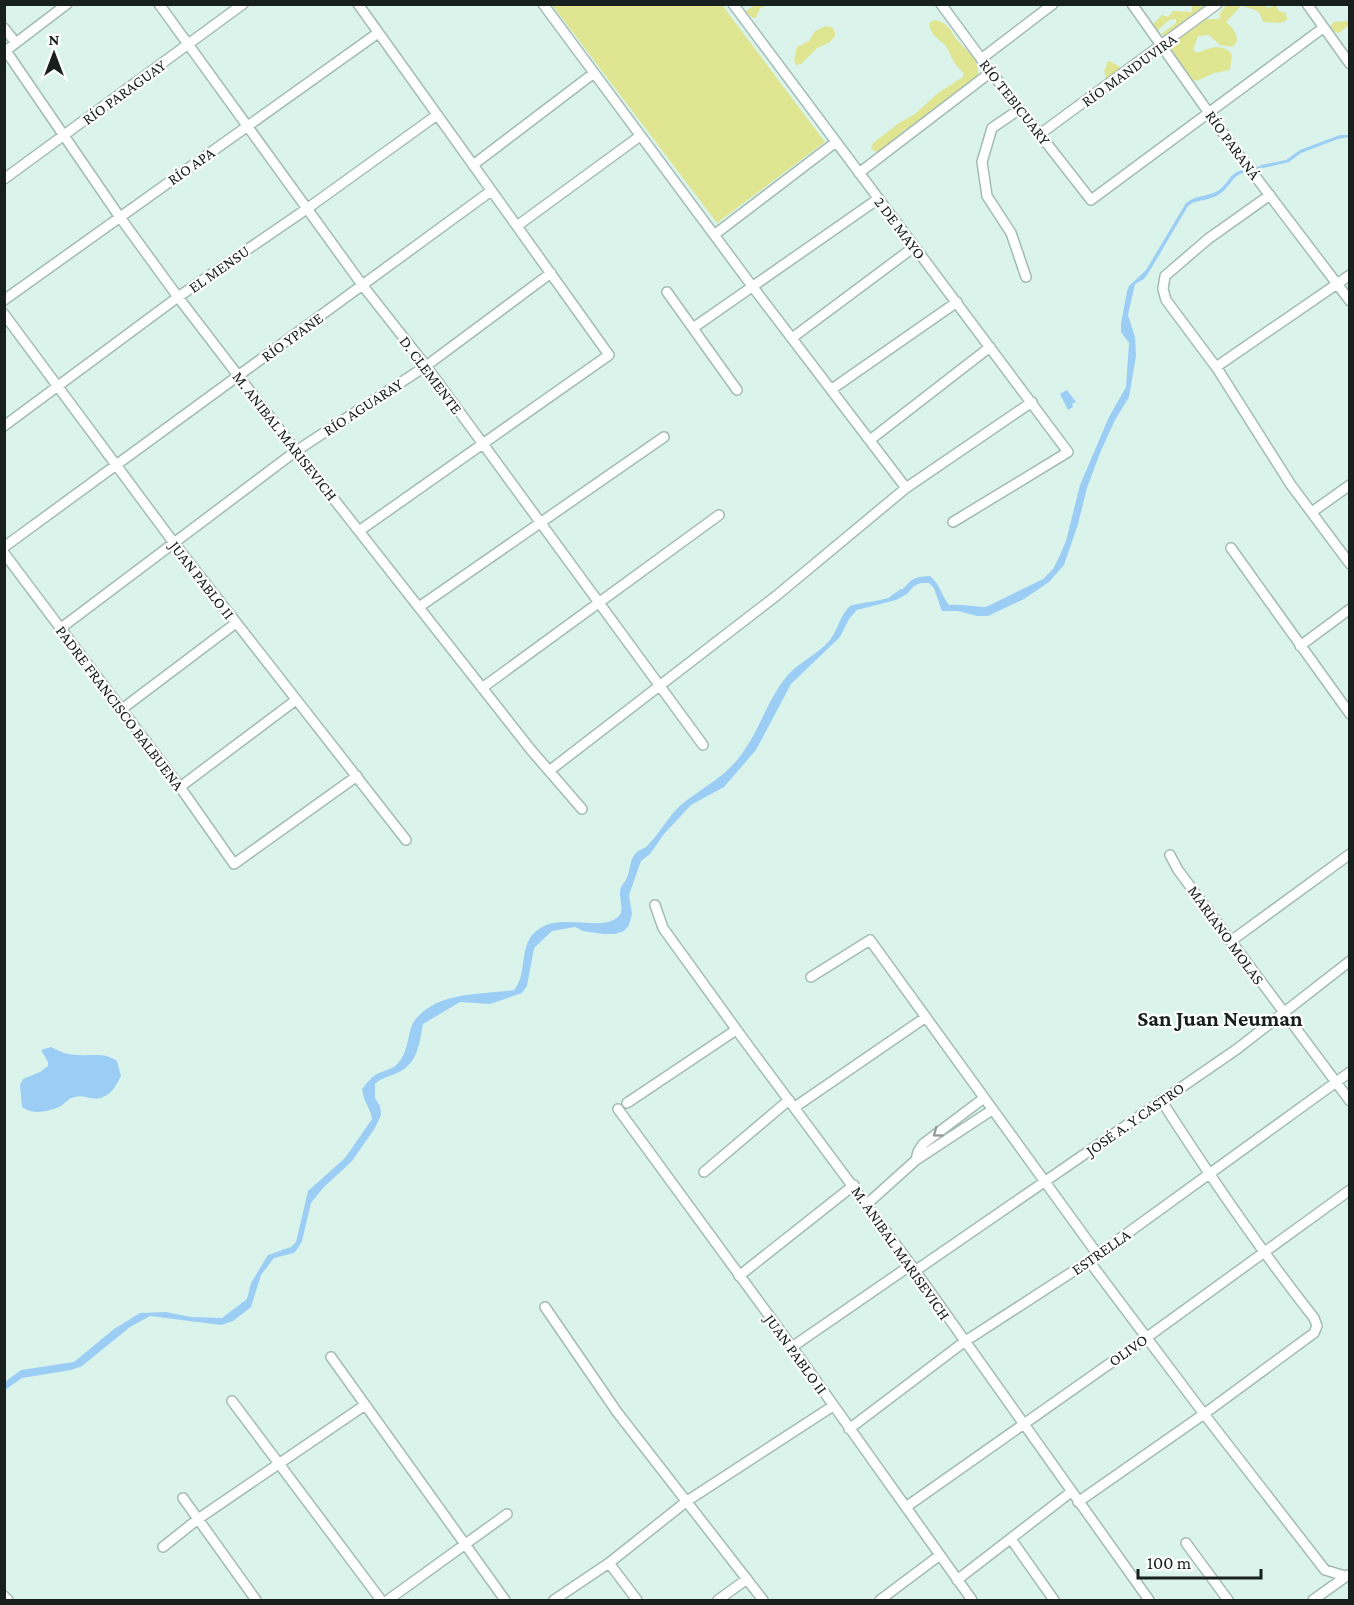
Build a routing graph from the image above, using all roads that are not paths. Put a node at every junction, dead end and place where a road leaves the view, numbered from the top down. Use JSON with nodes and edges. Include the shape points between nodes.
{"nodes":[{"id":1,"x":67,"y":4,"type":"edge"},
{"id":2,"x":159,"y":4,"type":"edge"},
{"id":3,"x":243,"y":4,"type":"edge"},
{"id":4,"x":358,"y":4,"type":"edge"},
{"id":5,"x":543,"y":4,"type":"edge"},
{"id":6,"x":941,"y":4,"type":"edge"},
{"id":7,"x":1053,"y":4,"type":"edge"},
{"id":8,"x":1132,"y":4,"type":"edge"},
{"id":9,"x":1217,"y":4,"type":"edge"},
{"id":10,"x":1307,"y":4,"type":"edge"},
{"id":11,"x":734,"y":5,"type":"edge"},
{"id":12,"x":1323,"y":27,"type":"junction"},
{"id":13,"x":4,"y":28,"type":"edge"},
{"id":14,"x":378,"y":33,"type":"junction"},
{"id":15,"x":16,"y":43,"type":"junction"},
{"id":16,"x":189,"y":45,"type":"junction"},
{"id":17,"x":1162,"y":46,"type":"junction"},
{"id":18,"x":5,"y":51,"type":"edge"},
{"id":19,"x":981,"y":59,"type":"junction"},
{"id":20,"x":1350,"y":64,"type":"edge"},
{"id":21,"x":991,"y":72,"type":"junction"},
{"id":22,"x":594,"y":73,"type":"junction"},
{"id":23,"x":1020,"y":109,"type":"junction"},
{"id":24,"x":1209,"y":112,"type":"junction"},
{"id":25,"x":437,"y":115,"type":"junction"},
{"id":26,"x":248,"y":126,"type":"junction"},
{"id":27,"x":1040,"y":134,"type":"junction"},
{"id":28,"x":64,"y":135,"type":"junction"},
{"id":29,"x":640,"y":135,"type":"junction"},
{"id":30,"x":836,"y":142,"type":"junction"},
{"id":31,"x":473,"y":165,"type":"junction"},
{"id":32,"x":859,"y":173,"type":"junction"},
{"id":33,"x":4,"y":179,"type":"edge"},
{"id":34,"x":492,"y":191,"type":"junction"},
{"id":35,"x":1270,"y":195,"type":"junction"},
{"id":36,"x":879,"y":199,"type":"junction"},
{"id":37,"x":308,"y":208,"type":"junction"},
{"id":38,"x":119,"y":216,"type":"junction"},
{"id":39,"x":517,"y":226,"type":"junction"},
{"id":40,"x":714,"y":235,"type":"junction"},
{"id":41,"x":914,"y":247,"type":"junction"},
{"id":42,"x":551,"y":273,"type":"junction"},
{"id":43,"x":1350,"y":275,"type":"edge"},
{"id":44,"x":1026,"y":277,"type":"dead end"},
{"id":45,"x":1337,"y":285,"type":"junction"},
{"id":46,"x":363,"y":286,"type":"junction"},
{"id":47,"x":752,"y":286,"type":"junction"},
{"id":48,"x":668,"y":292,"type":"dead end"},
{"id":49,"x":178,"y":297,"type":"junction"},
{"id":50,"x":4,"y":300,"type":"edge"},
{"id":51,"x":1350,"y":301,"type":"edge"},
{"id":52,"x":957,"y":303,"type":"junction"},
{"id":53,"x":4,"y":314,"type":"edge"},
{"id":54,"x":693,"y":328,"type":"junction"},
{"id":55,"x":792,"y":338,"type":"junction"},
{"id":56,"x":990,"y":347,"type":"junction"},
{"id":57,"x":1215,"y":365,"type":"junction"},
{"id":58,"x":426,"y":366,"type":"junction"},
{"id":59,"x":238,"y":376,"type":"junction"},
{"id":60,"x":58,"y":386,"type":"junction"},
{"id":61,"x":832,"y":389,"type":"junction"},
{"id":62,"x":737,"y":390,"type":"dead end"},
{"id":63,"x":1032,"y":402,"type":"junction"},
{"id":64,"x":4,"y":426,"type":"edge"},
{"id":65,"x":664,"y":437,"type":"dead end"},
{"id":66,"x":870,"y":440,"type":"junction"},
{"id":67,"x":483,"y":444,"type":"junction"},
{"id":68,"x":296,"y":451,"type":"junction"},
{"id":69,"x":116,"y":465,"type":"junction"},
{"id":70,"x":1350,"y":485,"type":"edge"},
{"id":71,"x":906,"y":488,"type":"junction"},
{"id":72,"x":1311,"y":512,"type":"junction"},
{"id":73,"x":719,"y":516,"type":"dead end"},
{"id":74,"x":953,"y":522,"type":"dead end"},
{"id":75,"x":540,"y":523,"type":"junction"},
{"id":76,"x":359,"y":531,"type":"junction"},
{"id":77,"x":174,"y":543,"type":"junction"},
{"id":78,"x":4,"y":547,"type":"edge"},
{"id":79,"x":1231,"y":548,"type":"dead end"},
{"id":80,"x":4,"y":553,"type":"edge"},
{"id":81,"x":1350,"y":564,"type":"edge"},
{"id":82,"x":599,"y":603,"type":"junction"},
{"id":83,"x":419,"y":607,"type":"junction"},
{"id":84,"x":1350,"y":609,"type":"edge"},
{"id":85,"x":236,"y":623,"type":"junction"},
{"id":86,"x":61,"y":628,"type":"junction"},
{"id":87,"x":1300,"y":646,"type":"junction"},
{"id":88,"x":659,"y":686,"type":"junction"},
{"id":89,"x":482,"y":688,"type":"junction"},
{"id":90,"x":296,"y":700,"type":"junction"},
{"id":91,"x":122,"y":709,"type":"junction"},
{"id":92,"x":1350,"y":714,"type":"edge"},
{"id":93,"x":703,"y":746,"type":"dead end"},
{"id":94,"x":549,"y":771,"type":"junction"},
{"id":95,"x":357,"y":776,"type":"junction"},
{"id":96,"x":180,"y":787,"type":"junction"},
{"id":97,"x":582,"y":809,"type":"dead end"},
{"id":98,"x":406,"y":840,"type":"dead end"},
{"id":99,"x":1350,"y":854,"type":"edge"},
{"id":100,"x":1170,"y":855,"type":"dead end"},
{"id":101,"x":655,"y":905,"type":"dead end"},
{"id":102,"x":1231,"y":941,"type":"junction"},
{"id":103,"x":1350,"y":961,"type":"edge"},
{"id":104,"x":811,"y":977,"type":"dead end"},
{"id":105,"x":1283,"y":1012,"type":"junction"},
{"id":106,"x":926,"y":1017,"type":"junction"},
{"id":107,"x":736,"y":1030,"type":"junction"},
{"id":108,"x":1350,"y":1072,"type":"edge"},
{"id":109,"x":1336,"y":1082,"type":"junction"},
{"id":110,"x":984,"y":1098,"type":"junction"},
{"id":111,"x":1161,"y":1100,"type":"junction"},
{"id":112,"x":1350,"y":1101,"type":"edge"},
{"id":113,"x":627,"y":1103,"type":"dead end"},
{"id":114,"x":792,"y":1104,"type":"junction"},
{"id":115,"x":618,"y":1109,"type":"dead end"},
{"id":116,"x":992,"y":1110,"type":"junction"},
{"id":117,"x":916,"y":1160,"type":"junction"},
{"id":118,"x":704,"y":1172,"type":"dead end"},
{"id":119,"x":1208,"y":1175,"type":"junction"},
{"id":120,"x":1046,"y":1182,"type":"junction"},
{"id":121,"x":854,"y":1185,"type":"junction"},
{"id":122,"x":1350,"y":1190,"type":"edge"},
{"id":123,"x":867,"y":1204,"type":"junction"},
{"id":124,"x":1262,"y":1253,"type":"junction"},
{"id":125,"x":1098,"y":1255,"type":"junction"},
{"id":126,"x":1089,"y":1262,"type":"junction"},
{"id":127,"x":913,"y":1268,"type":"junction"},
{"id":128,"x":739,"y":1276,"type":"junction"},
{"id":129,"x":545,"y":1307,"type":"dead end"},
{"id":130,"x":1146,"y":1338,"type":"junction"},
{"id":131,"x":964,"y":1342,"type":"junction"},
{"id":132,"x":792,"y":1347,"type":"junction"},
{"id":133,"x":331,"y":1357,"type":"dead end"},
{"id":134,"x":232,"y":1401,"type":"dead end"},
{"id":135,"x":365,"y":1405,"type":"junction"},
{"id":136,"x":834,"y":1406,"type":"junction"},
{"id":137,"x":1204,"y":1414,"type":"junction"},
{"id":138,"x":1023,"y":1423,"type":"junction"},
{"id":139,"x":849,"y":1429,"type":"junction"},
{"id":140,"x":279,"y":1464,"type":"junction"},
{"id":141,"x":1071,"y":1492,"type":"junction"},
{"id":142,"x":183,"y":1498,"type":"dead end"},
{"id":143,"x":687,"y":1501,"type":"junction"},
{"id":144,"x":1078,"y":1502,"type":"junction"},
{"id":145,"x":906,"y":1508,"type":"junction"},
{"id":146,"x":507,"y":1514,"type":"dead end"},
{"id":147,"x":198,"y":1520,"type":"junction"},
{"id":148,"x":1011,"y":1539,"type":"junction"},
{"id":149,"x":1186,"y":1543,"type":"dead end"},
{"id":150,"x":465,"y":1544,"type":"junction"},
{"id":151,"x":163,"y":1547,"type":"dead end"},
{"id":152,"x":939,"y":1555,"type":"junction"},
{"id":153,"x":609,"y":1563,"type":"junction"},
{"id":154,"x":1347,"y":1575,"type":"edge"},
{"id":155,"x":747,"y":1580,"type":"junction"},
{"id":156,"x":957,"y":1580,"type":"junction"},
{"id":157,"x":4,"y":1596,"type":"edge"},
{"id":158,"x":8,"y":1600,"type":"edge"},
{"id":159,"x":255,"y":1600,"type":"edge"},
{"id":160,"x":381,"y":1600,"type":"edge"},
{"id":161,"x":388,"y":1600,"type":"edge"},
{"id":162,"x":505,"y":1600,"type":"edge"},
{"id":163,"x":554,"y":1600,"type":"edge"},
{"id":164,"x":637,"y":1600,"type":"edge"},
{"id":165,"x":718,"y":1600,"type":"edge"},
{"id":166,"x":763,"y":1600,"type":"edge"},
{"id":167,"x":880,"y":1600,"type":"edge"},
{"id":168,"x":972,"y":1600,"type":"edge"},
{"id":169,"x":1054,"y":1600,"type":"edge"},
{"id":170,"x":1149,"y":1600,"type":"edge"},
{"id":171,"x":1228,"y":1600,"type":"edge"},
{"id":172,"x":1313,"y":1600,"type":"edge"}],
"edges":[{"from":1,"to":15,"type":"street"},
{"from":2,"to":16,"type":"street","name":"D. CLEMENTE"},
{"from":3,"to":16,"type":"street","name":"RÍO PARAGUAY"},
{"from":4,"to":14,"type":"street"},
{"from":5,"to":22,"type":"street"},
{"from":6,"to":19,"type":"street","name":"RÍO TEBICUARY"},
{"from":7,"to":19,"type":"street"},
{"from":8,"to":17,"type":"street","name":"RÍO PARANÁ"},
{"from":9,"to":17,"type":"street","name":"RÍO MANDUVIRA"},
{"from":10,"to":12,"type":"street"},
{"from":11,"to":30,"type":"street","name":"2 DE MAYO"},
{"from":12,"to":20,"type":"street"},
{"from":12,"to":24,"type":"street"},
{"from":13,"to":15,"type":"street"},
{"from":14,"to":25,"type":"street"},
{"from":14,"to":26,"type":"street","name":"RÍO APA"},
{"from":15,"to":18,"type":"street"},
{"from":16,"to":26,"type":"street","name":"D. CLEMENTE"},
{"from":16,"to":28,"type":"street","name":"RÍO PARAGUAY"},
{"from":17,"to":24,"type":"street","name":"RÍO PARANÁ"},
{"from":17,"to":27,"type":"street","name":"RÍO MANDUVIRA"},
{"from":18,"to":28,"type":"street","name":"M. ANIBAL MARISEVICH"},
{"from":19,"to":21,"type":"street","name":"RÍO TEBICUARY"},
{"from":21,"to":23,"type":"street","name":"RÍO TEBICUARY"},
{"from":21,"to":32,"type":"street"},
{"from":22,"to":29,"type":"street"},
{"from":22,"to":31,"type":"street"},
{"from":23,"to":27,"type":"street","name":"RÍO TEBICUARY"},
{"from":23,"to":44,"type":"street","via":[[992,128],[982,162],[987,196],[1011,233]]},
{"from":24,"to":27,"type":"street","name":"RÍO TEBICUARY","via":[[1091,200]]},
{"from":24,"to":35,"type":"street","name":"RÍO PARANÁ"},
{"from":25,"to":31,"type":"street"},
{"from":25,"to":37,"type":"street","name":"EL MENSU"},
{"from":26,"to":37,"type":"street","name":"D. CLEMENTE"},
{"from":26,"to":38,"type":"street","name":"RÍO APA"},
{"from":28,"to":33,"type":"street","name":"RÍO PARAGUAY"},
{"from":28,"to":38,"type":"street","name":"M. ANIBAL MARISEVICH"},
{"from":29,"to":39,"type":"street"},
{"from":29,"to":40,"type":"street"},
{"from":30,"to":32,"type":"street","name":"2 DE MAYO"},
{"from":30,"to":40,"type":"street"},
{"from":31,"to":34,"type":"street"},
{"from":32,"to":36,"type":"street","name":"2 DE MAYO"},
{"from":34,"to":39,"type":"street"},
{"from":34,"to":46,"type":"street","name":"RÍO YPANE"},
{"from":35,"to":45,"type":"street","name":"RÍO PARANÁ"},
{"from":35,"to":57,"type":"street","via":[[1208,238],[1166,276],[1166,300]]},
{"from":36,"to":41,"type":"street","name":"2 DE MAYO"},
{"from":36,"to":47,"type":"street"},
{"from":37,"to":46,"type":"street","name":"D. CLEMENTE"},
{"from":37,"to":49,"type":"street","name":"EL MENSU"},
{"from":38,"to":49,"type":"street","name":"M. ANIBAL MARISEVICH"},
{"from":38,"to":50,"type":"street","name":"RÍO APA"},
{"from":39,"to":42,"type":"street"},
{"from":40,"to":47,"type":"street"},
{"from":41,"to":52,"type":"street","name":"2 DE MAYO"},
{"from":41,"to":55,"type":"street"},
{"from":42,"to":58,"type":"street","name":"RÍO AGUARAY"},
{"from":42,"to":67,"type":"street","via":[[609,355]]},
{"from":43,"to":45,"type":"street"},
{"from":45,"to":51,"type":"street","name":"RÍO PARANÁ"},
{"from":45,"to":57,"type":"street"},
{"from":46,"to":58,"type":"street","name":"D. CLEMENTE"},
{"from":46,"to":59,"type":"street","name":"RÍO YPANE"},
{"from":47,"to":54,"type":"street"},
{"from":47,"to":55,"type":"street"},
{"from":48,"to":54,"type":"street"},
{"from":49,"to":59,"type":"street","name":"M. ANIBAL MARISEVICH"},
{"from":49,"to":60,"type":"street","name":"EL MENSU"},
{"from":52,"to":56,"type":"street","name":"2 DE MAYO"},
{"from":52,"to":61,"type":"street"},
{"from":53,"to":60,"type":"street","name":"JUAN PABLO II"},
{"from":54,"to":62,"type":"street"},
{"from":55,"to":61,"type":"street"},
{"from":56,"to":63,"type":"street","name":"2 DE MAYO"},
{"from":56,"to":66,"type":"street"},
{"from":57,"to":72,"type":"street"},
{"from":58,"to":67,"type":"street","name":"D. CLEMENTE"},
{"from":58,"to":68,"type":"street","name":"RÍO AGUARAY"},
{"from":59,"to":68,"type":"street","name":"M. ANIBAL MARISEVICH"},
{"from":59,"to":69,"type":"street","name":"RÍO YPANE"},
{"from":60,"to":64,"type":"street","name":"EL MENSU"},
{"from":60,"to":69,"type":"street","name":"JUAN PABLO II"},
{"from":61,"to":66,"type":"street"},
{"from":63,"to":71,"type":"street"},
{"from":63,"to":74,"type":"street","name":"2 DE MAYO","via":[[1068,452]]},
{"from":65,"to":75,"type":"street"},
{"from":66,"to":71,"type":"street"},
{"from":67,"to":75,"type":"street","name":"D. CLEMENTE"},
{"from":67,"to":76,"type":"street"},
{"from":68,"to":76,"type":"street","name":"M. ANIBAL MARISEVICH"},
{"from":68,"to":77,"type":"street","name":"RÍO AGUARAY"},
{"from":69,"to":77,"type":"street","name":"JUAN PABLO II"},
{"from":69,"to":78,"type":"street","name":"RÍO YPANE"},
{"from":70,"to":72,"type":"street"},
{"from":71,"to":88,"type":"street"},
{"from":72,"to":81,"type":"street"},
{"from":73,"to":82,"type":"street"},
{"from":75,"to":82,"type":"street","name":"D. CLEMENTE"},
{"from":75,"to":83,"type":"street"},
{"from":76,"to":83,"type":"street","name":"M. ANIBAL MARISEVICH"},
{"from":77,"to":85,"type":"street","name":"JUAN PABLO II"},
{"from":77,"to":86,"type":"street","name":"RÍO AGUARAY"},
{"from":79,"to":87,"type":"street"},
{"from":80,"to":86,"type":"street","name":"PADRE FRANCISCO BALBUENA"},
{"from":82,"to":88,"type":"street","name":"D. CLEMENTE"},
{"from":82,"to":89,"type":"street"},
{"from":83,"to":89,"type":"street","name":"M. ANIBAL MARISEVICH"},
{"from":84,"to":87,"type":"street"},
{"from":85,"to":90,"type":"street","name":"JUAN PABLO II"},
{"from":85,"to":91,"type":"street"},
{"from":86,"to":91,"type":"street","name":"PADRE FRANCISCO BALBUENA"},
{"from":87,"to":92,"type":"street"},
{"from":88,"to":93,"type":"street","name":"D. CLEMENTE"},
{"from":88,"to":94,"type":"street"},
{"from":89,"to":94,"type":"street","name":"M. ANIBAL MARISEVICH"},
{"from":90,"to":95,"type":"street","name":"JUAN PABLO II"},
{"from":90,"to":96,"type":"street"},
{"from":91,"to":96,"type":"street","name":"PADRE FRANCISCO BALBUENA"},
{"from":94,"to":97,"type":"street","name":"M. ANIBAL MARISEVICH"},
{"from":95,"to":96,"type":"street","name":"PADRE FRANCISCO BALBUENA","via":[[234,864]]},
{"from":95,"to":98,"type":"street","name":"JUAN PABLO II"},
{"from":99,"to":102,"type":"street"},
{"from":100,"to":102,"type":"street","name":"MARIANO MOLAS"},
{"from":101,"to":107,"type":"street","name":"M. ANIBAL MARISEVICH","via":[[663,928]]},
{"from":102,"to":105,"type":"street","name":"MARIANO MOLAS"},
{"from":103,"to":105,"type":"street","name":"JOSÉ A. Y CASTRO"},
{"from":104,"to":106,"type":"street","via":[[870,940]]},
{"from":105,"to":109,"type":"street","name":"MARIANO MOLAS"},
{"from":105,"to":111,"type":"street","name":"JOSÉ A. Y CASTRO","via":[[1251,1039]]},
{"from":106,"to":110,"type":"street"},
{"from":106,"to":114,"type":"street"},
{"from":107,"to":113,"type":"street"},
{"from":107,"to":114,"type":"street","name":"M. ANIBAL MARISEVICH"},
{"from":108,"to":109,"type":"street","name":"ESTRELLA"},
{"from":109,"to":112,"type":"street","name":"MARIANO MOLAS"},
{"from":109,"to":119,"type":"street","name":"ESTRELLA"},
{"from":110,"to":116,"type":"street"},
{"from":110,"to":117,"type":"street","one_way":true,"via":[[923,1144]]},
{"from":111,"to":119,"type":"street"},
{"from":111,"to":120,"type":"street","name":"JOSÉ A. Y CASTRO"},
{"from":114,"to":118,"type":"street"},
{"from":114,"to":121,"type":"street","name":"M. ANIBAL MARISEVICH"},
{"from":115,"to":128,"type":"street","name":"JUAN PABLO II"},
{"from":116,"to":117,"type":"street"},
{"from":116,"to":120,"type":"street"},
{"from":117,"to":123,"type":"street"},
{"from":119,"to":124,"type":"street"},
{"from":119,"to":125,"type":"street","name":"ESTRELLA"},
{"from":120,"to":125,"type":"street"},
{"from":120,"to":127,"type":"street","name":"JOSÉ A. Y CASTRO"},
{"from":121,"to":123,"type":"street","name":"M. ANIBAL MARISEVICH"},
{"from":121,"to":128,"type":"street"},
{"from":122,"to":124,"type":"street","name":"OLIVO"},
{"from":123,"to":127,"type":"street","name":"M. ANIBAL MARISEVICH"},
{"from":124,"to":130,"type":"street","name":"OLIVO"},
{"from":124,"to":137,"type":"street","via":[[1317,1326],[1314,1333]]},
{"from":125,"to":126,"type":"street","name":"ESTRELLA"},
{"from":126,"to":130,"type":"street"},
{"from":126,"to":131,"type":"street","name":"ESTRELLA"},
{"from":127,"to":131,"type":"street","name":"M. ANIBAL MARISEVICH"},
{"from":127,"to":132,"type":"street","name":"JOSÉ A. Y CASTRO"},
{"from":128,"to":132,"type":"street","name":"JUAN PABLO II"},
{"from":129,"to":143,"type":"street","via":[[617,1412]]},
{"from":130,"to":137,"type":"street"},
{"from":130,"to":138,"type":"street","name":"OLIVO"},
{"from":131,"to":138,"type":"street","name":"M. ANIBAL MARISEVICH"},
{"from":131,"to":139,"type":"street","name":"ESTRELLA"},
{"from":132,"to":136,"type":"street","name":"JUAN PABLO II"},
{"from":133,"to":135,"type":"street"},
{"from":134,"to":140,"type":"street"},
{"from":135,"to":140,"type":"street"},
{"from":135,"to":150,"type":"street"},
{"from":136,"to":139,"type":"street","name":"JUAN PABLO II"},
{"from":136,"to":143,"type":"street"},
{"from":137,"to":144,"type":"street"},
{"from":137,"to":154,"type":"street","via":[[1325,1570]]},
{"from":138,"to":141,"type":"street","name":"M. ANIBAL MARISEVICH"},
{"from":138,"to":145,"type":"street","name":"OLIVO"},
{"from":139,"to":145,"type":"street","name":"JUAN PABLO II"},
{"from":140,"to":147,"type":"street"},
{"from":140,"to":160,"type":"street"},
{"from":141,"to":144,"type":"street","name":"M. ANIBAL MARISEVICH"},
{"from":141,"to":148,"type":"street"},
{"from":142,"to":147,"type":"street"},
{"from":143,"to":153,"type":"street"},
{"from":143,"to":155,"type":"street"},
{"from":144,"to":170,"type":"street","name":"M. ANIBAL MARISEVICH"},
{"from":145,"to":152,"type":"street","name":"JUAN PABLO II"},
{"from":146,"to":150,"type":"street"},
{"from":147,"to":151,"type":"street"},
{"from":147,"to":159,"type":"street"},
{"from":148,"to":156,"type":"street"},
{"from":148,"to":169,"type":"street"},
{"from":149,"to":171,"type":"street"},
{"from":150,"to":161,"type":"street"},
{"from":150,"to":162,"type":"street"},
{"from":152,"to":156,"type":"street","name":"JUAN PABLO II"},
{"from":152,"to":167,"type":"street"},
{"from":153,"to":163,"type":"street"},
{"from":153,"to":164,"type":"street"},
{"from":154,"to":172,"type":"street"},
{"from":155,"to":165,"type":"street"},
{"from":155,"to":166,"type":"street"},
{"from":156,"to":168,"type":"street","name":"JUAN PABLO II"},
{"from":157,"to":158,"type":"street"}]}
